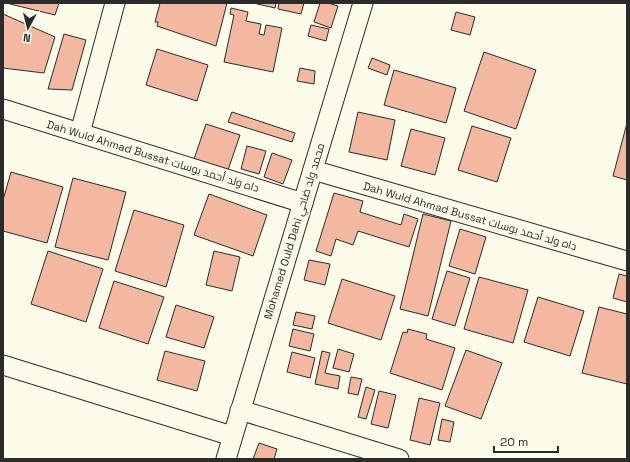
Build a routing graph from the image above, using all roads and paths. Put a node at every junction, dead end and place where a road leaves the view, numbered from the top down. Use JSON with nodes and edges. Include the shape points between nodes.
{"nodes":[{"id":1,"x":115,"y":3,"type":"edge"},
{"id":2,"x":363,"y":3,"type":"edge"},
{"id":3,"x":3,"y":109,"type":"edge"},
{"id":4,"x":80,"y":133,"type":"junction"},
{"id":5,"x":313,"y":170,"type":"junction"},
{"id":6,"x":303,"y":203,"type":"junction"},
{"id":7,"x":627,"y":261,"type":"edge"},
{"id":8,"x":4,"y":366,"type":"edge"},
{"id":9,"x":240,"y":410,"type":"junction"},
{"id":10,"x":232,"y":436,"type":"junction"},
{"id":11,"x":226,"y":459,"type":"edge"},
{"id":12,"x":398,"y":459,"type":"edge"}],
"edges":[{"from":1,"to":4,"type":"street"},
{"from":2,"to":5,"type":"street","name":"Mohamed Ould Dahi محمد ولد ضاحي"},
{"from":3,"to":4,"type":"street","name":"Dah Wuld Ahmad Bussat داه ولد أحمد بوسات"},
{"from":4,"to":6,"type":"street","name":"Dah Wuld Ahmad Bussat داه ولد أحمد بوسات"},
{"from":5,"to":6,"type":"street","name":"Mohamed Ould Dahi محمد ولد ضاحي"},
{"from":5,"to":7,"type":"street","name":"Dah Wuld Ahmad Bussat داه ولد أحمد بوسات"},
{"from":6,"to":9,"type":"street","name":"Mohamed Ould Dahi محمد ولد ضاحي"},
{"from":8,"to":10,"type":"street"},
{"from":9,"to":10,"type":"street","name":"Mohamed Ould Dahi محمد ولد ضاحي"},
{"from":9,"to":12,"type":"street"},
{"from":10,"to":11,"type":"street","name":"Mohamed Ould Dahi محمد ولد ضاحي"}]}
